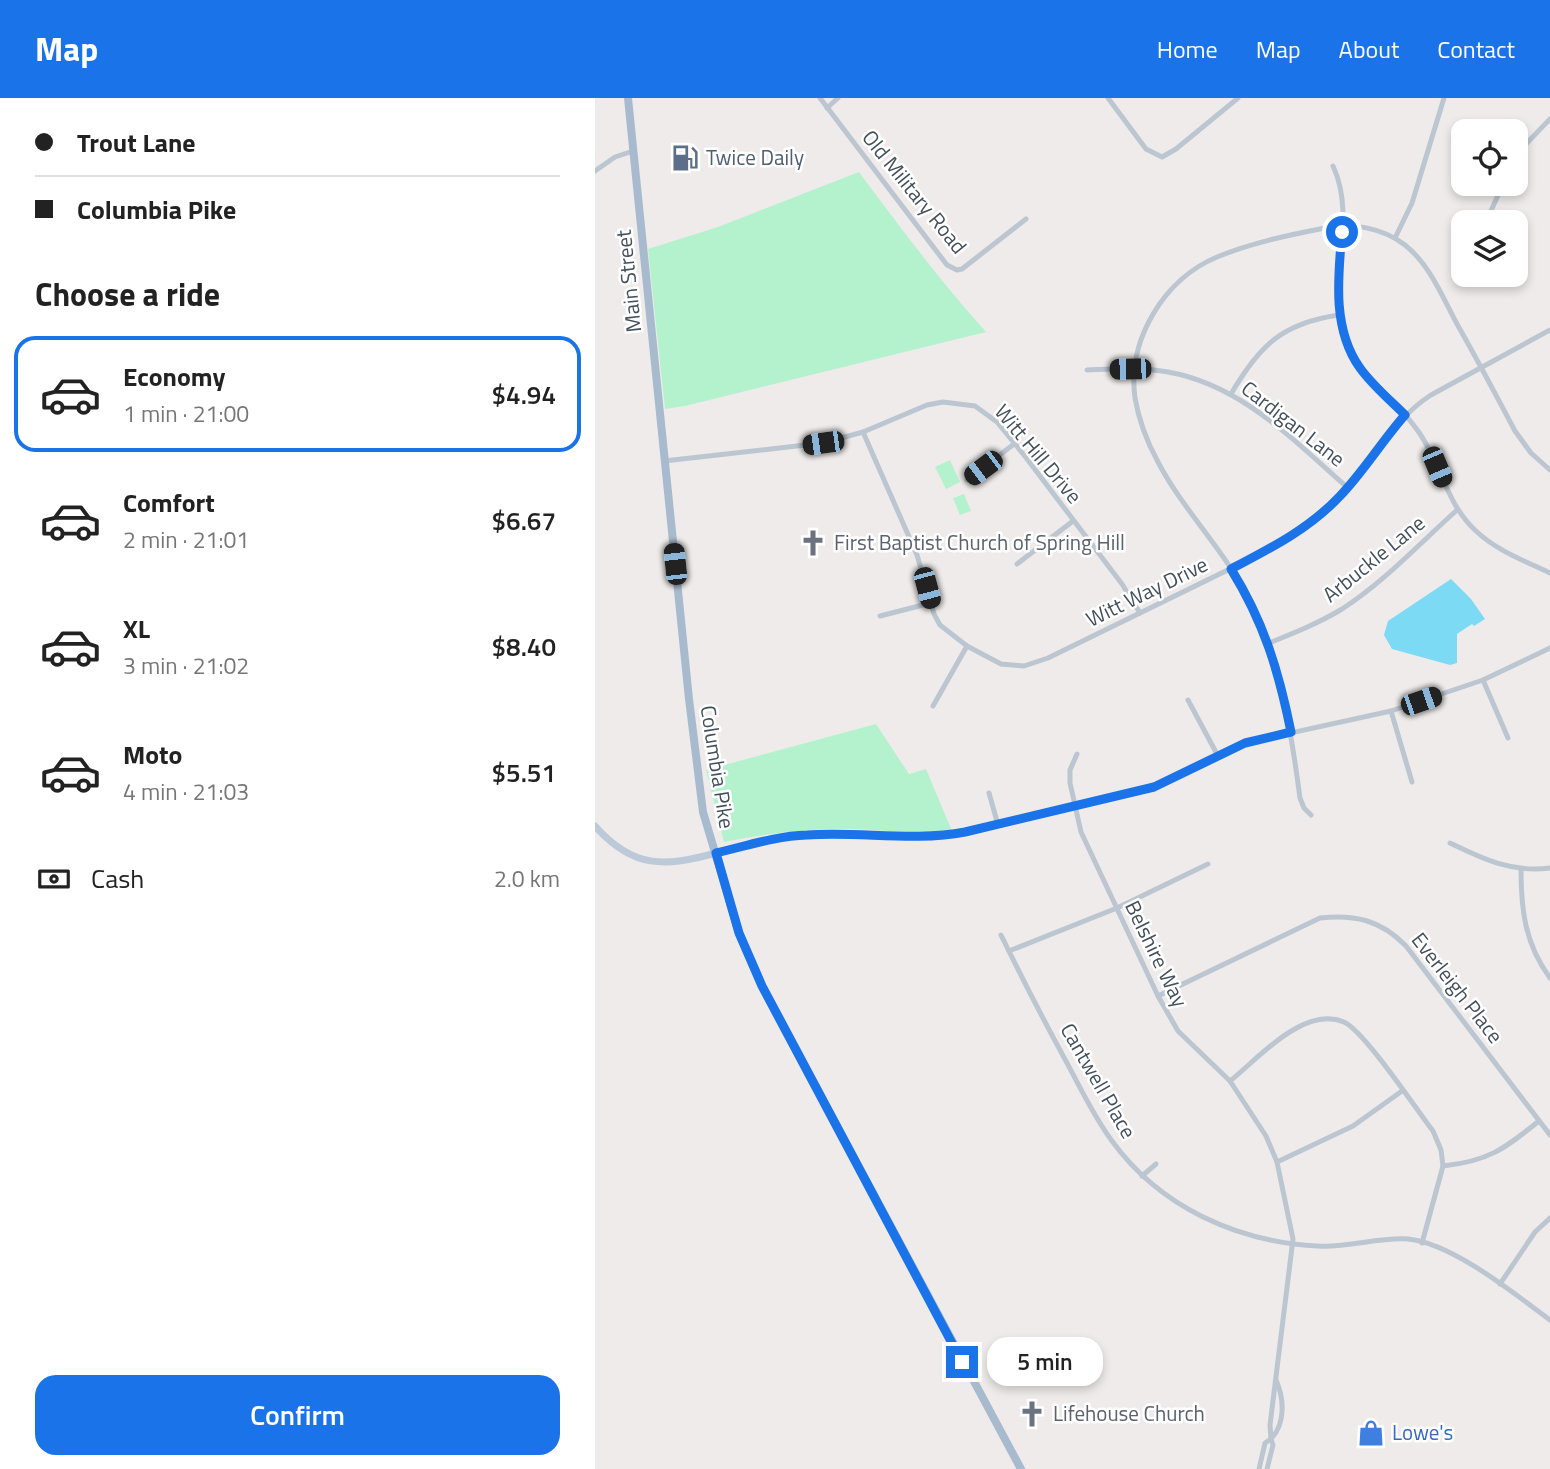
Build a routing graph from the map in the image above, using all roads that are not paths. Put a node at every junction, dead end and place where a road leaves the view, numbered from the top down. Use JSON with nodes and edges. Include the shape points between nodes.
{"nodes":[{"id":1,"x":628,"y":98,"type":"edge"},
{"id":2,"x":820,"y":98,"type":"edge"},
{"id":3,"x":838,"y":98,"type":"edge"},
{"id":4,"x":1108,"y":98,"type":"edge"},
{"id":5,"x":1444,"y":98,"type":"edge"},
{"id":6,"x":1235,"y":99,"type":"edge"},
{"id":7,"x":827,"y":108,"type":"junction"},
{"id":8,"x":1550,"y":119,"type":"edge"},
{"id":9,"x":1528,"y":142,"type":"edge"},
{"id":10,"x":633,"y":151,"type":"junction"},
{"id":11,"x":1333,"y":166,"type":"dead end"},
{"id":12,"x":595,"y":171,"type":"edge"},
{"id":13,"x":1025,"y":219,"type":"dead end"},
{"id":14,"x":1343,"y":225,"type":"junction"},
{"id":15,"x":1395,"y":238,"type":"junction"},
{"id":16,"x":1339,"y":315,"type":"junction"},
{"id":17,"x":1550,"y":330,"type":"edge"},
{"id":18,"x":1135,"y":368,"type":"junction"},
{"id":19,"x":1481,"y":368,"type":"junction"},
{"id":20,"x":1087,"y":370,"type":"dead end"},
{"id":21,"x":1231,"y":394,"type":"junction"},
{"id":22,"x":1405,"y":415,"type":"junction"},
{"id":23,"x":863,"y":432,"type":"junction"},
{"id":24,"x":1014,"y":444,"type":"junction"},
{"id":25,"x":664,"y":461,"type":"junction"},
{"id":26,"x":1550,"y":470,"type":"edge"},
{"id":27,"x":967,"y":480,"type":"dead end"},
{"id":28,"x":1347,"y":488,"type":"junction"},
{"id":29,"x":1457,"y":510,"type":"junction"},
{"id":30,"x":1073,"y":521,"type":"junction"},
{"id":31,"x":1017,"y":564,"type":"dead end"},
{"id":32,"x":1231,"y":569,"type":"junction"},
{"id":33,"x":1550,"y":573,"type":"edge"},
{"id":34,"x":931,"y":603,"type":"junction"},
{"id":35,"x":1140,"y":613,"type":"junction"},
{"id":36,"x":880,"y":617,"type":"dead end"},
{"id":37,"x":1269,"y":643,"type":"junction"},
{"id":38,"x":967,"y":646,"type":"junction"},
{"id":39,"x":1550,"y":648,"type":"edge"},
{"id":40,"x":1483,"y":680,"type":"junction"},
{"id":41,"x":1188,"y":700,"type":"dead end"},
{"id":42,"x":933,"y":706,"type":"dead end"},
{"id":43,"x":1391,"y":711,"type":"junction"},
{"id":44,"x":1291,"y":732,"type":"junction"},
{"id":45,"x":1508,"y":737,"type":"dead end"},
{"id":46,"x":1077,"y":754,"type":"dead end"},
{"id":47,"x":1218,"y":756,"type":"junction"},
{"id":48,"x":1412,"y":782,"type":"dead end"},
{"id":49,"x":989,"y":793,"type":"dead end"},
{"id":50,"x":1074,"y":805,"type":"junction"},
{"id":51,"x":1311,"y":815,"type":"dead end"},
{"id":52,"x":998,"y":825,"type":"junction"},
{"id":53,"x":595,"y":827,"type":"edge"},
{"id":54,"x":1450,"y":843,"type":"dead end"},
{"id":55,"x":716,"y":853,"type":"junction"},
{"id":56,"x":1208,"y":864,"type":"dead end"},
{"id":57,"x":1550,"y":868,"type":"edge"},
{"id":58,"x":1521,"y":869,"type":"junction"},
{"id":59,"x":1117,"y":908,"type":"junction"},
{"id":60,"x":1001,"y":935,"type":"dead end"},
{"id":61,"x":1009,"y":951,"type":"junction"},
{"id":62,"x":1550,"y":978,"type":"edge"},
{"id":63,"x":1158,"y":996,"type":"junction"},
{"id":64,"x":1230,"y":1081,"type":"junction"},
{"id":65,"x":1402,"y":1091,"type":"junction"},
{"id":66,"x":1539,"y":1121,"type":"junction"},
{"id":67,"x":1550,"y":1135,"type":"edge"},
{"id":68,"x":1277,"y":1162,"type":"junction"},
{"id":69,"x":1156,"y":1164,"type":"dead end"},
{"id":70,"x":1443,"y":1166,"type":"junction"},
{"id":71,"x":1142,"y":1176,"type":"junction"},
{"id":72,"x":1550,"y":1218,"type":"edge"},
{"id":73,"x":1422,"y":1242,"type":"junction"},
{"id":74,"x":1293,"y":1243,"type":"junction"},
{"id":75,"x":1500,"y":1284,"type":"junction"},
{"id":76,"x":1550,"y":1320,"type":"edge"},
{"id":77,"x":1275,"y":1378,"type":"junction"},
{"id":78,"x":1271,"y":1438,"type":"junction"},
{"id":79,"x":1021,"y":1469,"type":"edge"},
{"id":80,"x":1259,"y":1469,"type":"edge"},
{"id":81,"x":1267,"y":1469,"type":"edge"}],
"edges":[{"from":1,"to":10,"type":"main road","name":"Main Street"},
{"from":2,"to":7,"type":"street","name":"Old Military Road"},
{"from":3,"to":7,"type":"street"},
{"from":4,"to":6,"type":"street","via":[[1146,149],[1162,157]]},
{"from":5,"to":15,"type":"street","via":[[1412,203]]},
{"from":7,"to":13,"type":"street","name":"Old Military Road","via":[[947,265],[962,269]]},
{"from":8,"to":9,"type":"street"},
{"from":10,"to":12,"type":"street"},
{"from":10,"to":25,"type":"main road","name":"Main Street"},
{"from":11,"to":14,"type":"street"},
{"from":14,"to":15,"type":"street"},
{"from":14,"to":16,"type":"street"},
{"from":14,"to":18,"type":"street","via":[[1250,246],[1190,272],[1150,319]]},
{"from":15,"to":19,"type":"street","via":[[1425,265]]},
{"from":16,"to":21,"type":"street","via":[[1284,332],[1250,362]]},
{"from":16,"to":22,"type":"street","via":[[1359,367]]},
{"from":17,"to":19,"type":"street","name":"Witt Way Drive"},
{"from":18,"to":20,"type":"street","name":"Cardigan Lane"},
{"from":18,"to":21,"type":"street","name":"Cardigan Lane","via":[[1184,376]]},
{"from":18,"to":32,"type":"street","via":[[1141,425],[1159,464]]},
{"from":19,"to":22,"type":"street","name":"Witt Way Drive"},
{"from":19,"to":26,"type":"street","via":[[1515,431]]},
{"from":21,"to":28,"type":"street","name":"Cardigan Lane","via":[[1262,414]]},
{"from":22,"to":28,"type":"street","name":"Witt Way Drive"},
{"from":22,"to":29,"type":"street","via":[[1423,439]]},
{"from":23,"to":24,"type":"street","name":"Witt Hill Drive","via":[[943,402],[975,406],[997,422]]},
{"from":23,"to":25,"type":"street","name":"Witt Hill Drive","via":[[823,443]]},
{"from":23,"to":34,"type":"street","name":"Witt Way Drive","via":[[917,555]]},
{"from":24,"to":27,"type":"street"},
{"from":24,"to":30,"type":"street","name":"Witt Hill Drive"},
{"from":25,"to":55,"type":"main road","name":"Columbia Pike","via":[[703,812]]},
{"from":28,"to":32,"type":"street","name":"Witt Way Drive","via":[[1294,535]]},
{"from":29,"to":33,"type":"street","via":[[1492,544]]},
{"from":29,"to":37,"type":"street","name":"Arbuckle Lane","via":[[1362,595],[1301,631]]},
{"from":30,"to":31,"type":"street"},
{"from":30,"to":35,"type":"street","name":"Witt Hill Drive"},
{"from":32,"to":35,"type":"street","name":"Witt Way Drive"},
{"from":32,"to":37,"type":"street"},
{"from":34,"to":36,"type":"street"},
{"from":34,"to":38,"type":"street","name":"Witt Way Drive","via":[[940,625]]},
{"from":35,"to":38,"type":"street","name":"Witt Way Drive","via":[[1024,667],[1001,664]]},
{"from":37,"to":44,"type":"street"},
{"from":38,"to":42,"type":"street"},
{"from":39,"to":40,"type":"street"},
{"from":40,"to":43,"type":"street"},
{"from":40,"to":45,"type":"street"},
{"from":41,"to":47,"type":"street"},
{"from":43,"to":44,"type":"street"},
{"from":43,"to":48,"type":"street"},
{"from":44,"to":47,"type":"street","via":[[1245,743]]},
{"from":44,"to":51,"type":"street","via":[[1300,798]]},
{"from":46,"to":50,"type":"street","name":"Belshire Way","via":[[1070,770]]},
{"from":47,"to":50,"type":"street","via":[[1154,787]]},
{"from":49,"to":52,"type":"street"},
{"from":50,"to":52,"type":"street"},
{"from":50,"to":59,"type":"street","name":"Belshire Way","via":[[1087,846]]},
{"from":52,"to":55,"type":"street","via":[[942,836],[807,835]]},
{"from":53,"to":55,"type":"main road","via":[[622,852],[644,860],[672,863]]},
{"from":54,"to":58,"type":"street","via":[[1483,859]]},
{"from":55,"to":79,"type":"main road","name":"Columbia Pike","via":[[739,933],[762,986]]},
{"from":56,"to":59,"type":"street"},
{"from":57,"to":58,"type":"street"},
{"from":58,"to":62,"type":"street","via":[[1526,929]]},
{"from":59,"to":61,"type":"street"},
{"from":59,"to":63,"type":"street","name":"Belshire Way"},
{"from":60,"to":61,"type":"street","name":"Cantwell Place"},
{"from":61,"to":71,"type":"street","name":"Cantwell Place","via":[[1097,1117]]},
{"from":63,"to":64,"type":"street","name":"Belshire Way","via":[[1178,1031]]},
{"from":63,"to":66,"type":"street","name":"Everleigh Place","via":[[1320,918],[1363,918],[1388,929],[1406,946]]},
{"from":64,"to":65,"type":"street","via":[[1288,1032],[1322,1018],[1353,1028]]},
{"from":64,"to":68,"type":"street","name":"Belshire Way","via":[[1266,1136]]},
{"from":65,"to":68,"type":"street","via":[[1353,1126]]},
{"from":65,"to":70,"type":"street","via":[[1433,1131]]},
{"from":66,"to":67,"type":"street","name":"Everleigh Place"},
{"from":66,"to":70,"type":"street","via":[[1490,1156]]},
{"from":68,"to":74,"type":"street","name":"Belshire Way"},
{"from":69,"to":71,"type":"street"},
{"from":70,"to":73,"type":"street"},
{"from":71,"to":74,"type":"street","name":"Cantwell Place","via":[[1170,1199],[1208,1219],[1243,1233]]},
{"from":72,"to":75,"type":"street","via":[[1535,1232]]},
{"from":73,"to":74,"type":"street","name":"Cantwell Place"},
{"from":73,"to":75,"type":"street","name":"Cantwell Place"},
{"from":74,"to":77,"type":"street","name":"Belshire Way"},
{"from":75,"to":76,"type":"street","name":"Cantwell Place"},
{"from":77,"to":78,"type":"street","name":"Belshire Way"},
{"from":77,"to":78,"type":"street","name":"Belshire Way","via":[[1282,1394],[1281,1413],[1279,1430]]},
{"from":78,"to":80,"type":"street","name":"Belshire Way","via":[[1265,1443]]},
{"from":78,"to":81,"type":"street","name":"Belshire Way"}]}
